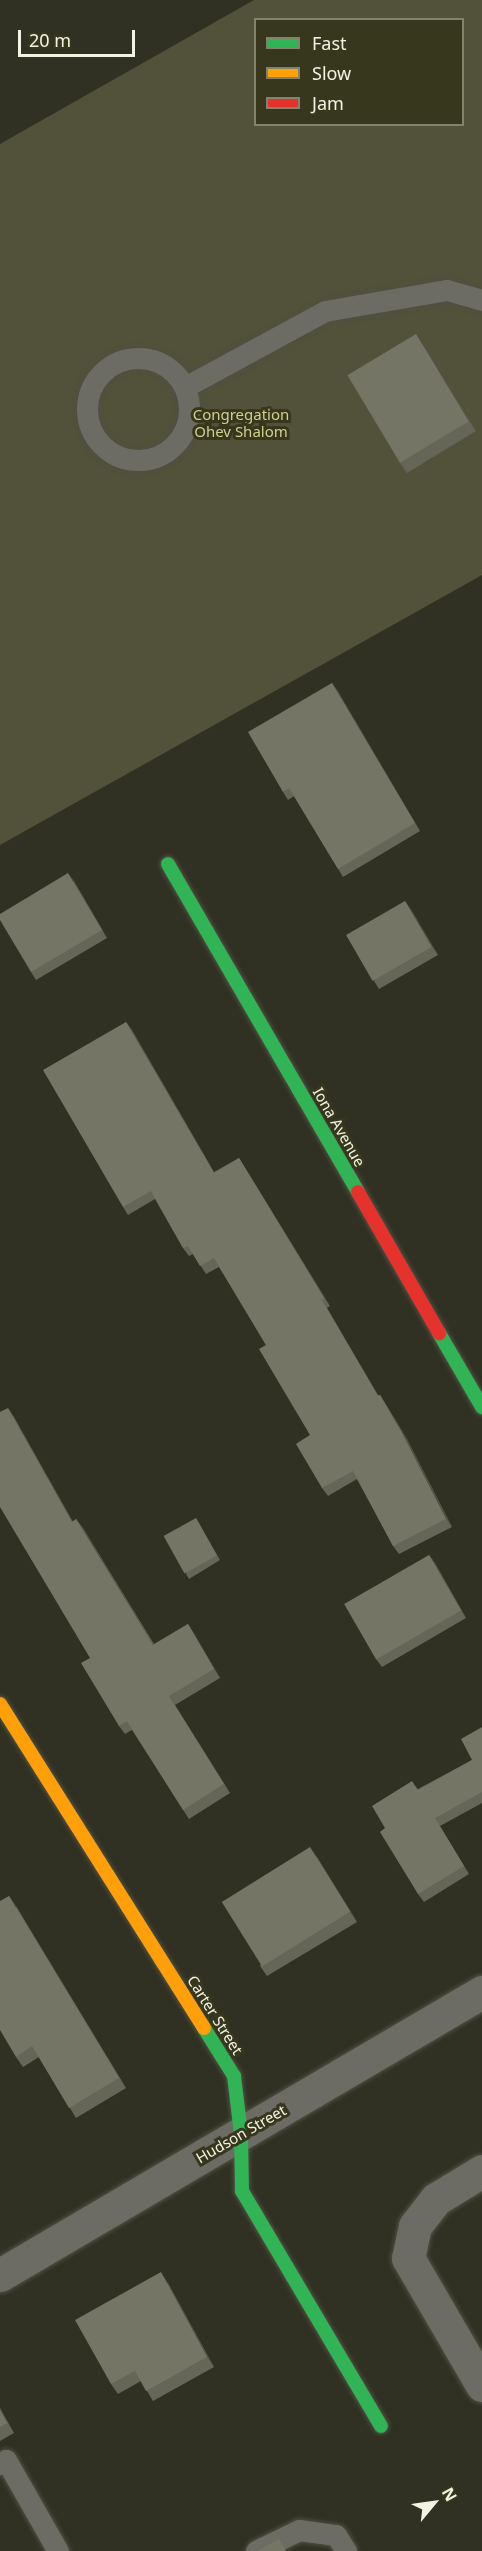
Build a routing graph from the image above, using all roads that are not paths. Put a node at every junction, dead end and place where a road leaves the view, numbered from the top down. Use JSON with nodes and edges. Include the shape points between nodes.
{"nodes":[{"id":1,"x":482,"y":300,"type":"edge"},
{"id":2,"x":184,"y":387,"type":"junction"},
{"id":3,"x":168,"y":864,"type":"dead end"},
{"id":4,"x":482,"y":1407,"type":"edge"},
{"id":5,"x":0,"y":1704,"type":"edge"},
{"id":6,"x":482,"y":1992,"type":"edge"},
{"id":7,"x":241,"y":2134,"type":"junction"},
{"id":8,"x":482,"y":2171,"type":"edge"},
{"id":9,"x":0,"y":2275,"type":"edge"},
{"id":10,"x":482,"y":2385,"type":"edge"},
{"id":11,"x":381,"y":2426,"type":"dead end"},
{"id":12,"x":0,"y":2464,"type":"edge"},
{"id":13,"x":58,"y":2551,"type":"edge"},
{"id":14,"x":256,"y":2551,"type":"edge"},
{"id":15,"x":346,"y":2551,"type":"edge"}],
"edges":[{"from":1,"to":2,"type":"lane","via":[[447,290],[325,311]]},
{"from":2,"to":2,"type":"lane","via":[[163,364],[132,358],[117,362],[98,378],[88,399],[93,433],[104,447],[119,456],[144,459],[168,450],[181,438],[187,422],[189,404]]},
{"from":3,"to":4,"type":"street","name":"Iona Avenue"},
{"from":5,"to":7,"type":"street","name":"Carter Street","via":[[234,2076]]},
{"from":6,"to":7,"type":"street","name":"Hudson Street"},
{"from":7,"to":9,"type":"street","name":"Hudson Street"},
{"from":7,"to":11,"type":"street","name":"Carter Street","via":[[242,2191]]},
{"from":8,"to":10,"type":"street","via":[[435,2199],[415,2226],[408,2258]]},
{"from":12,"to":13,"type":"lane","via":[[6,2460]]},
{"from":14,"to":15,"type":"lane","via":[[299,2529],[336,2535]]}]}
